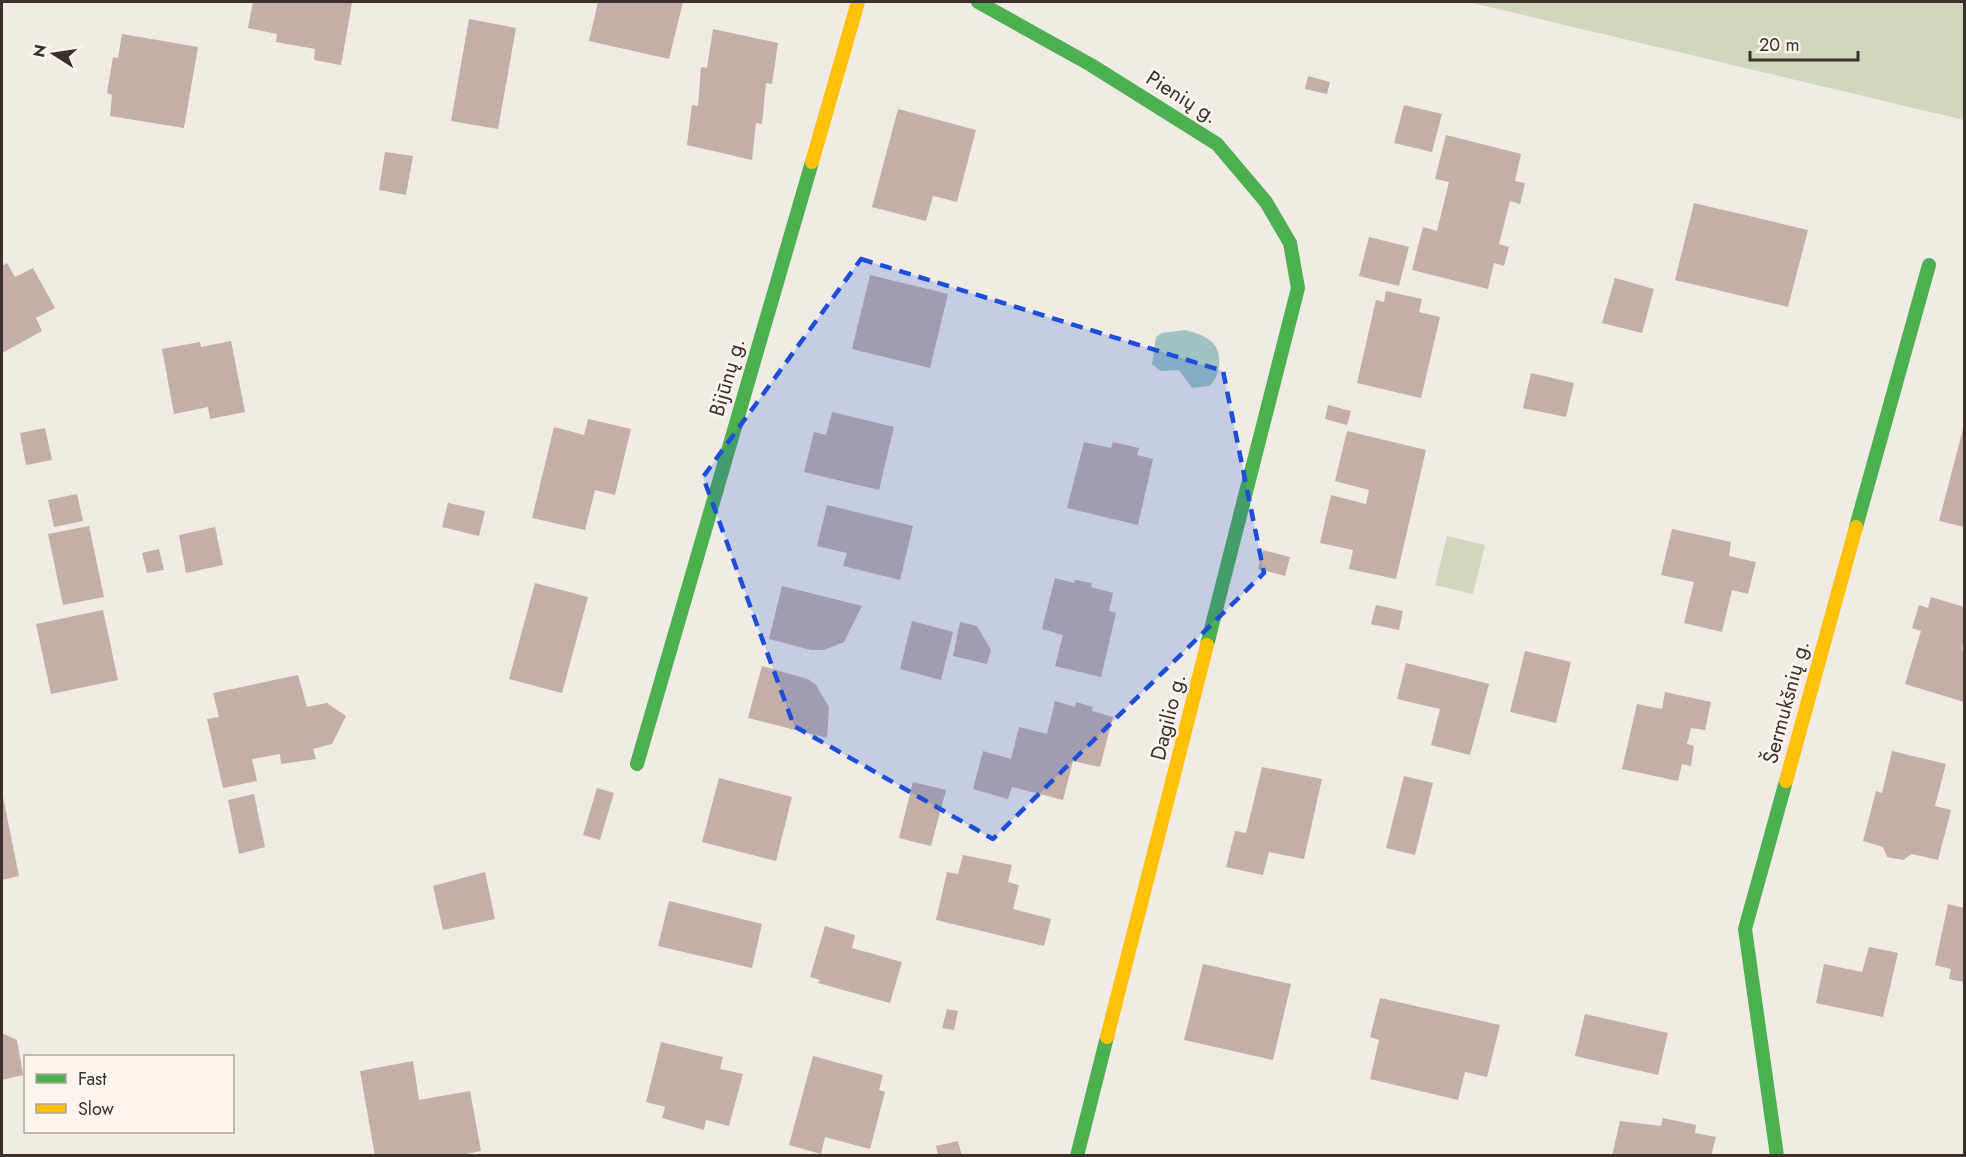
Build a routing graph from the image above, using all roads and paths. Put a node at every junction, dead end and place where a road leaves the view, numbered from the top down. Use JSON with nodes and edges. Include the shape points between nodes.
{"nodes":[{"id":1,"x":858,"y":2,"type":"edge"},
{"id":2,"x":978,"y":2,"type":"edge"},
{"id":3,"x":1929,"y":265,"type":"dead end"},
{"id":4,"x":1298,"y":288,"type":"joint"},
{"id":5,"x":637,"y":764,"type":"dead end"},
{"id":6,"x":1077,"y":1155,"type":"edge"},
{"id":7,"x":1777,"y":1155,"type":"edge"}],
"edges":[{"from":1,"to":5,"type":"street","name":"Bijūnų g."},
{"from":2,"to":4,"type":"street","name":"Pienių g.","via":[[1091,65],[1217,144],[1266,202],[1290,243]]},
{"from":3,"to":7,"type":"street","name":"Šermukšnių g.","via":[[1745,929]]},
{"from":4,"to":6,"type":"street","name":"Dagilio g."}]}
